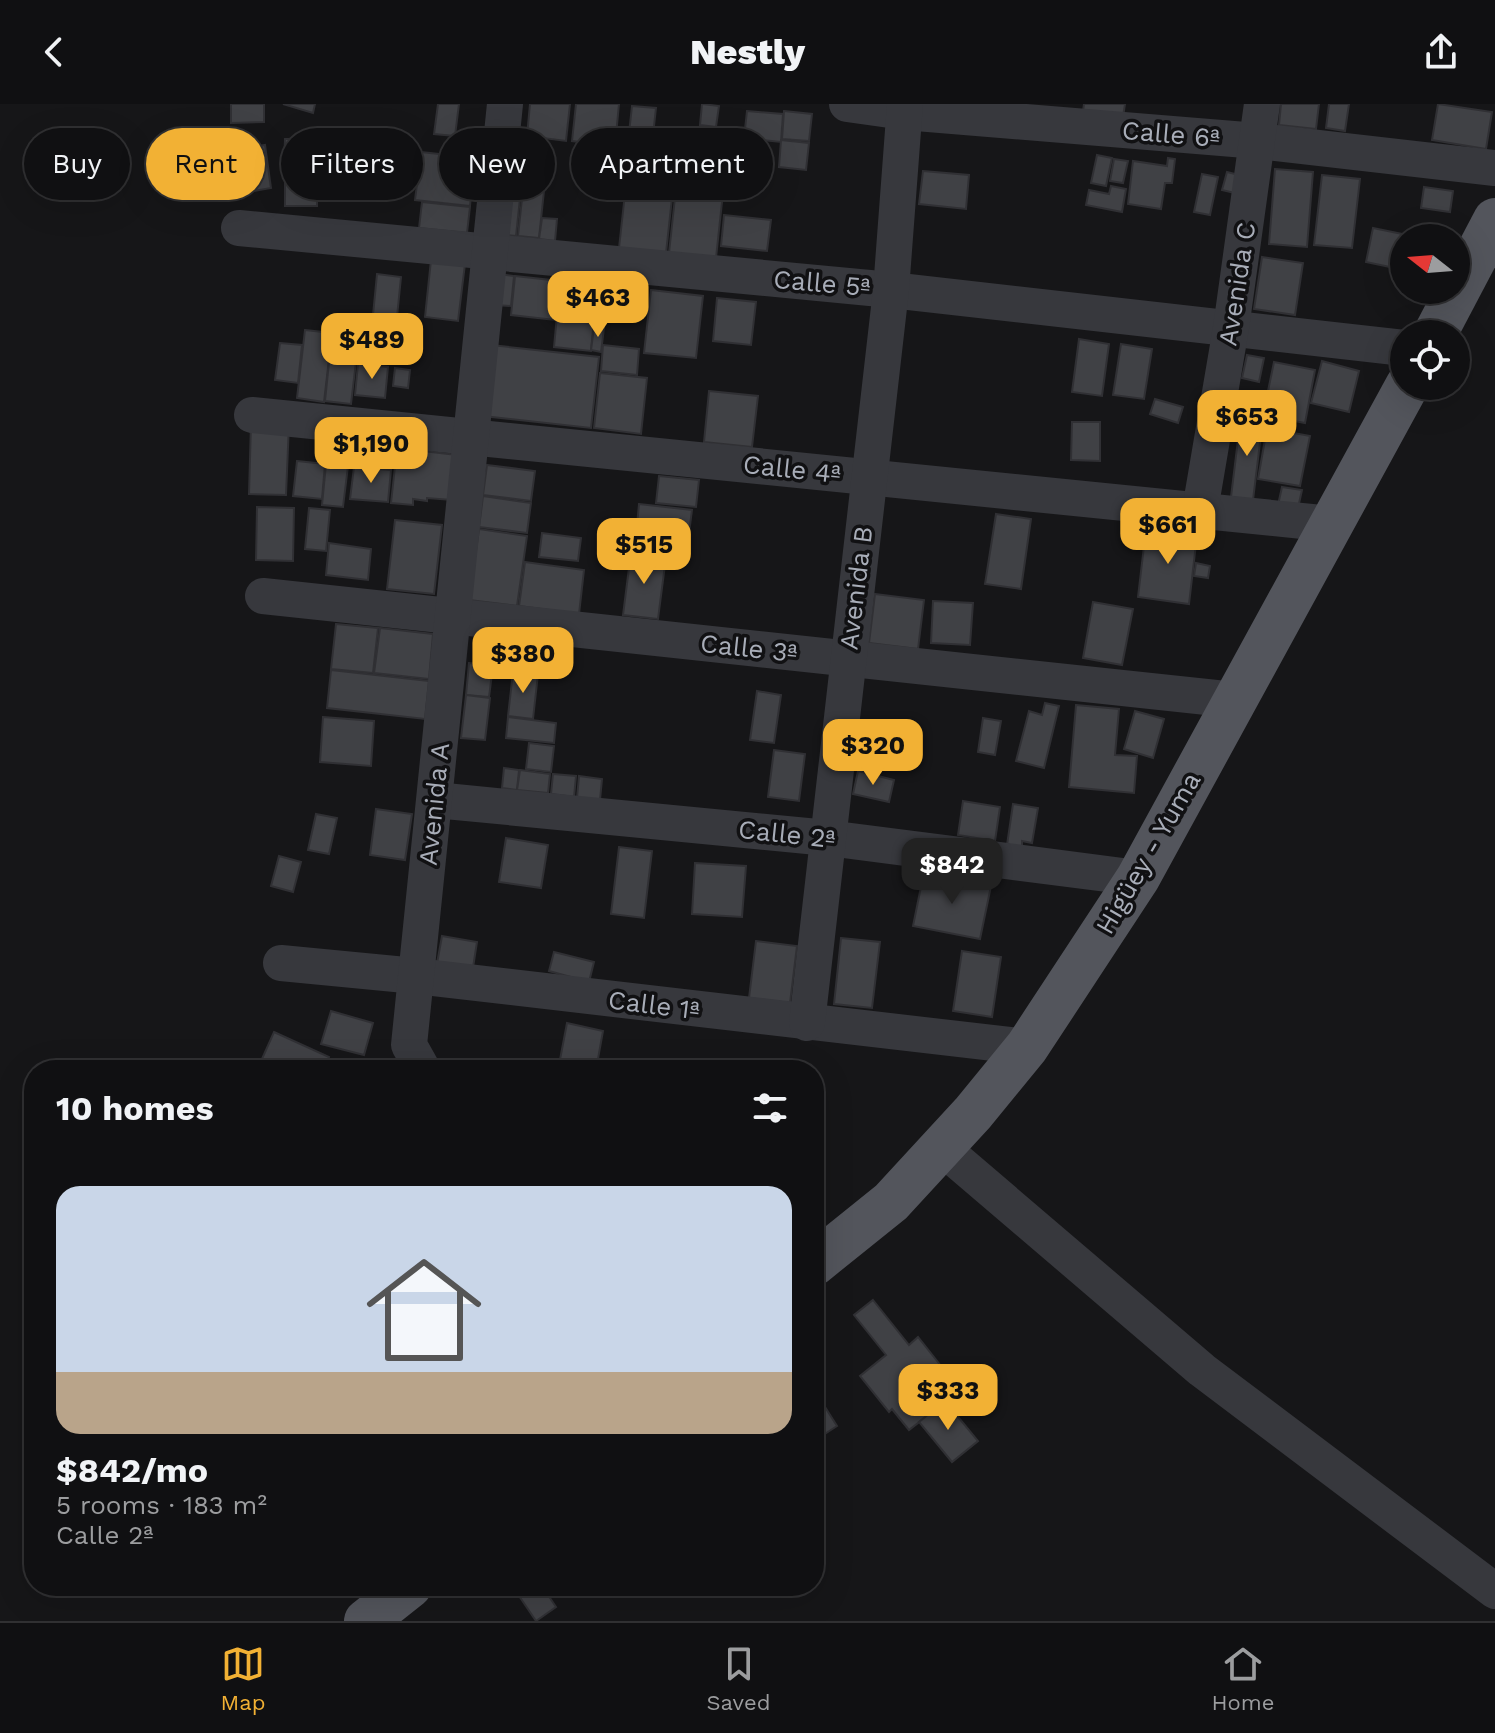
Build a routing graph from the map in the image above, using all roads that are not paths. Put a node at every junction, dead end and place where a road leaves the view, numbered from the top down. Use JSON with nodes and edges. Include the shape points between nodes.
{"nodes":[{"id":1,"x":505,"y":104,"type":"edge"},
{"id":2,"x":847,"y":104,"type":"edge"},
{"id":3,"x":1262,"y":104,"type":"edge"},
{"id":4,"x":905,"y":108,"type":"edge"},
{"id":5,"x":1258,"y":141,"type":"junction"},
{"id":6,"x":1495,"y":168,"type":"edge"},
{"id":7,"x":1495,"y":220,"type":"edge"},
{"id":8,"x":239,"y":228,"type":"dead end"},
{"id":9,"x":490,"y":252,"type":"junction"},
{"id":10,"x":891,"y":290,"type":"junction"},
{"id":11,"x":1442,"y":320,"type":"edge"},
{"id":12,"x":1231,"y":328,"type":"junction"},
{"id":13,"x":1390,"y":346,"type":"edge"},
{"id":14,"x":1399,"y":400,"type":"edge"},
{"id":15,"x":252,"y":415,"type":"dead end"},
{"id":16,"x":472,"y":437,"type":"junction"},
{"id":17,"x":869,"y":477,"type":"junction"},
{"id":18,"x":1200,"y":510,"type":"junction"},
{"id":19,"x":1332,"y":524,"type":"junction"},
{"id":20,"x":263,"y":596,"type":"dead end"},
{"id":21,"x":453,"y":616,"type":"junction"},
{"id":22,"x":848,"y":659,"type":"junction"},
{"id":23,"x":1235,"y":700,"type":"junction"},
{"id":24,"x":435,"y":800,"type":"junction"},
{"id":25,"x":828,"y":838,"type":"junction"},
{"id":26,"x":1138,"y":878,"type":"junction"},
{"id":27,"x":281,"y":963,"type":"dead end"},
{"id":28,"x":416,"y":976,"type":"junction"},
{"id":29,"x":807,"y":1023,"type":"junction"},
{"id":30,"x":1027,"y":1047,"type":"junction"},
{"id":31,"x":417,"y":1060,"type":"edge"},
{"id":32,"x":941,"y":1147,"type":"junction"},
{"id":33,"x":824,"y":1256,"type":"edge"},
{"id":34,"x":1495,"y":1591,"type":"edge"},
{"id":35,"x":397,"y":1596,"type":"edge"},
{"id":36,"x":366,"y":1621,"type":"edge"}],
"edges":[{"from":1,"to":9,"type":"street","name":"Avenida A"},
{"from":2,"to":4,"type":"street","name":"Calle 6ª"},
{"from":3,"to":5,"type":"street","name":"Avenida C"},
{"from":4,"to":5,"type":"street","name":"Calle 6ª"},
{"from":4,"to":10,"type":"street","name":"Avenida B"},
{"from":5,"to":6,"type":"street","name":"Calle 6ª"},
{"from":5,"to":12,"type":"street","name":"Avenida C"},
{"from":7,"to":11,"type":"main road"},
{"from":8,"to":9,"type":"street","name":"Calle 5ª"},
{"from":9,"to":10,"type":"street","name":"Calle 5ª"},
{"from":9,"to":16,"type":"street","name":"Avenida A"},
{"from":10,"to":12,"type":"street","name":"Calle 5ª"},
{"from":10,"to":17,"type":"street","name":"Avenida B"},
{"from":12,"to":13,"type":"street","name":"Calle 5ª"},
{"from":12,"to":18,"type":"street","name":"Avenida C"},
{"from":14,"to":19,"type":"main road","name":"Higüey - Yuma"},
{"from":15,"to":16,"type":"street","name":"Calle 4ª"},
{"from":16,"to":17,"type":"street","name":"Calle 4ª"},
{"from":16,"to":21,"type":"street","name":"Avenida A"},
{"from":17,"to":18,"type":"street","name":"Calle 4ª"},
{"from":17,"to":22,"type":"street","name":"Avenida B"},
{"from":18,"to":19,"type":"street","name":"Calle 4ª"},
{"from":19,"to":23,"type":"main road","name":"Higüey - Yuma"},
{"from":20,"to":21,"type":"street","name":"Calle 3ª"},
{"from":21,"to":22,"type":"street","name":"Calle 3ª"},
{"from":21,"to":24,"type":"street","name":"Avenida A"},
{"from":22,"to":23,"type":"street","name":"Calle 3ª"},
{"from":22,"to":25,"type":"street","name":"Avenida B"},
{"from":23,"to":26,"type":"main road","name":"Higüey - Yuma"},
{"from":24,"to":25,"type":"street","name":"Calle 2ª"},
{"from":24,"to":28,"type":"street","name":"Avenida A"},
{"from":25,"to":26,"type":"street","name":"Calle 2ª"},
{"from":25,"to":29,"type":"street","name":"Avenida B"},
{"from":26,"to":30,"type":"main road","name":"Higüey - Yuma"},
{"from":27,"to":28,"type":"street","name":"Calle 1ª"},
{"from":28,"to":29,"type":"street","name":"Calle 1ª"},
{"from":28,"to":31,"type":"street","name":"Avenida A","via":[[409,1045]]},
{"from":29,"to":30,"type":"street","name":"Calle 1ª"},
{"from":30,"to":32,"type":"main road","name":"Higüey - Yuma"},
{"from":32,"to":33,"type":"main road","name":"Higüey - Yuma","via":[[891,1202]]},
{"from":32,"to":34,"type":"street","via":[[1202,1370]]},
{"from":35,"to":36,"type":"main road"}]}
